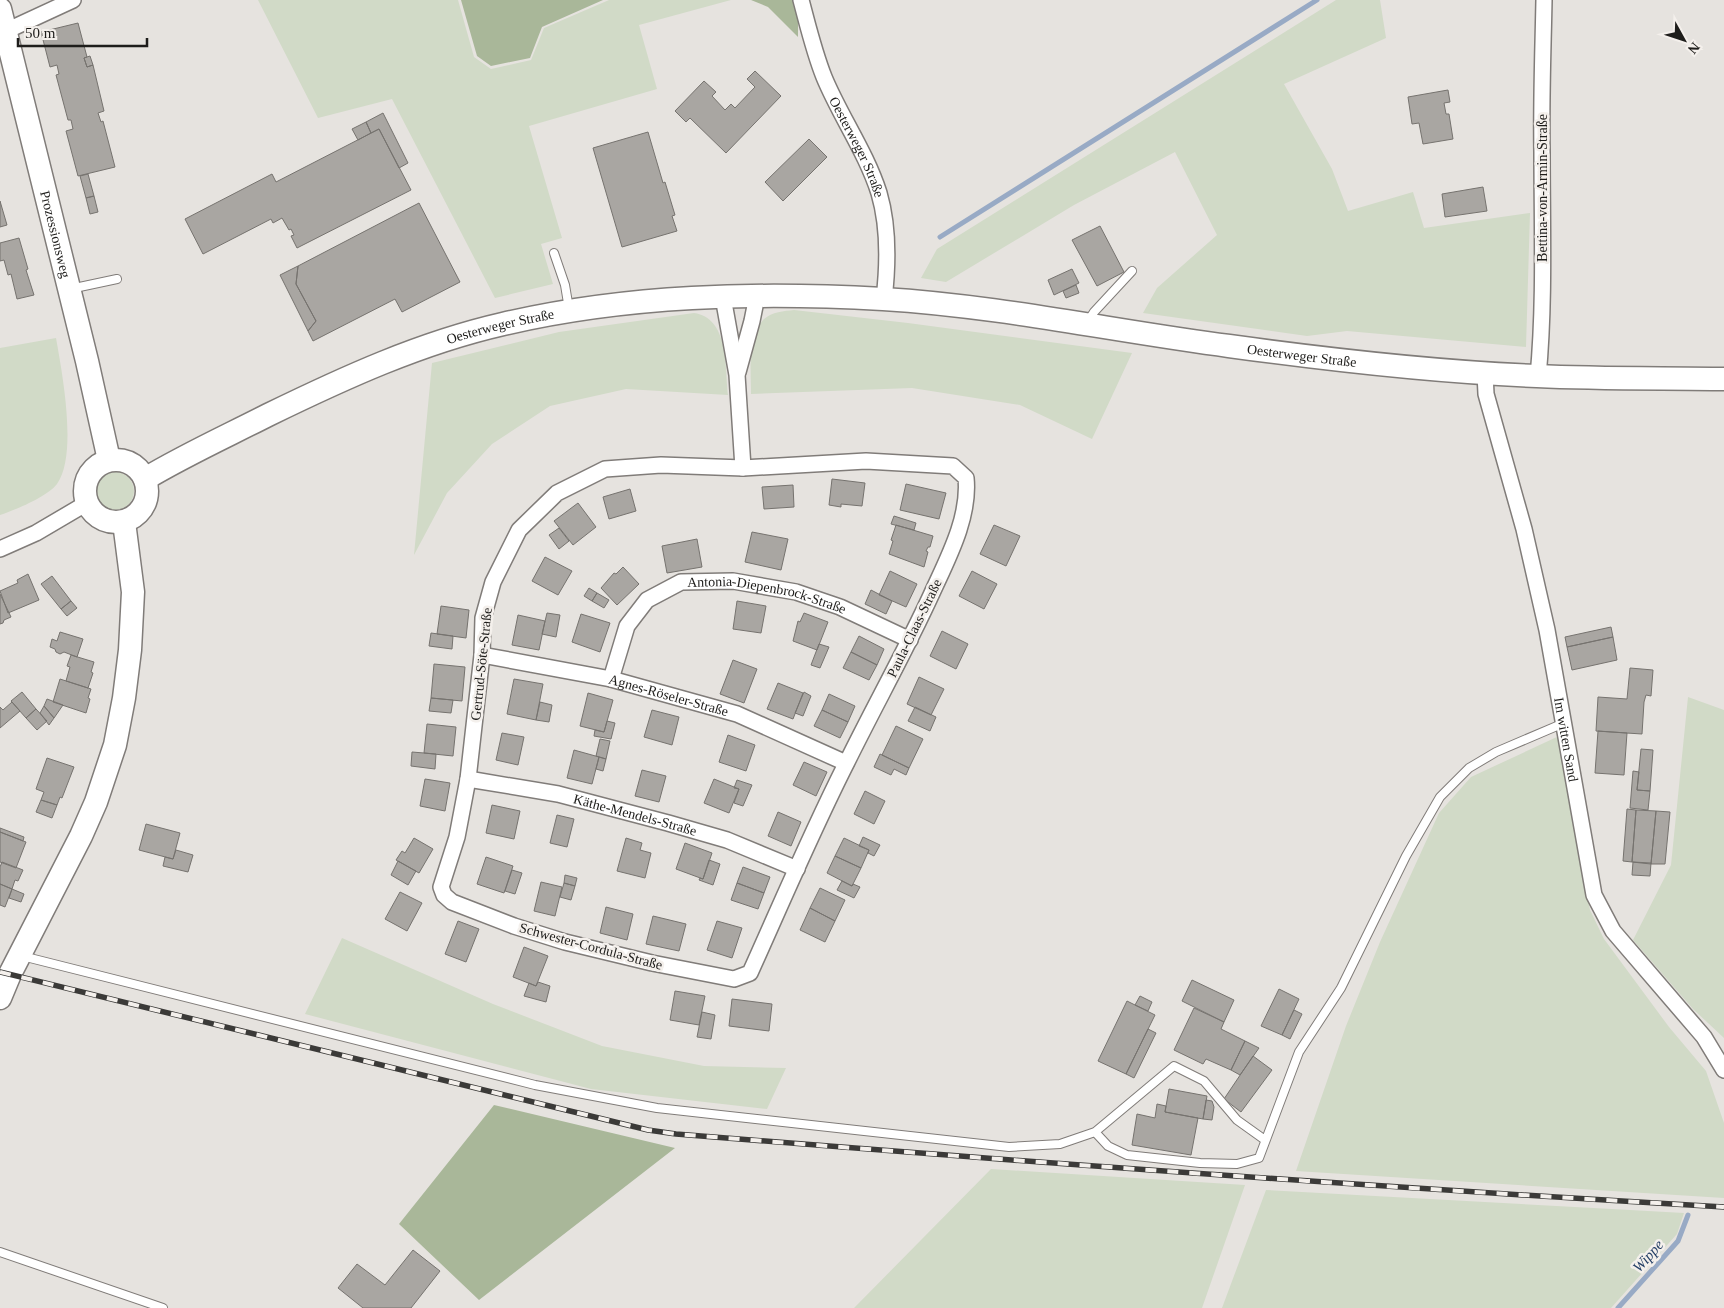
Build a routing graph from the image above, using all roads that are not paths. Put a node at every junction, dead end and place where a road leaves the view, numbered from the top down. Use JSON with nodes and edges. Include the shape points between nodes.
{"nodes":[{"id":1,"x":73,"y":0,"type":"edge"},
{"id":2,"x":801,"y":0,"type":"edge"},
{"id":3,"x":1544,"y":0,"type":"edge"},
{"id":4,"x":0,"y":8,"type":"edge"},
{"id":5,"x":3,"y":33,"type":"edge"},
{"id":6,"x":554,"y":252,"type":"dead end"},
{"id":7,"x":1132,"y":272,"type":"dead end"},
{"id":8,"x":117,"y":279,"type":"dead end"},
{"id":9,"x":69,"y":289,"type":"junction"},
{"id":10,"x":757,"y":296,"type":"junction"},
{"id":11,"x":723,"y":297,"type":"junction"},
{"id":12,"x":884,"y":299,"type":"junction"},
{"id":13,"x":569,"y":312,"type":"junction"},
{"id":14,"x":1086,"y":325,"type":"junction"},
{"id":15,"x":1485,"y":373,"type":"junction"},
{"id":16,"x":737,"y":375,"type":"junction"},
{"id":17,"x":1538,"y":376,"type":"junction"},
{"id":18,"x":1724,"y":379,"type":"edge"},
{"id":19,"x":108,"y":460,"type":"junction"},
{"id":20,"x":743,"y":468,"type":"junction"},
{"id":21,"x":145,"y":478,"type":"junction"},
{"id":22,"x":87,"y":503,"type":"junction"},
{"id":23,"x":124,"y":522,"type":"junction"},
{"id":24,"x":0,"y":549,"type":"edge"},
{"id":25,"x":910,"y":640,"type":"junction"},
{"id":26,"x":482,"y":655,"type":"junction"},
{"id":27,"x":611,"y":679,"type":"junction"},
{"id":28,"x":1564,"y":723,"type":"junction"},
{"id":29,"x":846,"y":763,"type":"junction"},
{"id":30,"x":468,"y":779,"type":"junction"},
{"id":31,"x":797,"y":869,"type":"junction"},
{"id":32,"x":444,"y":895,"type":"joint"},
{"id":33,"x":20,"y":956,"type":"junction"},
{"id":34,"x":743,"y":977,"type":"joint"},
{"id":35,"x":0,"y":998,"type":"edge"},
{"id":36,"x":1724,"y":1070,"type":"edge"},
{"id":37,"x":1095,"y":1132,"type":"junction"},
{"id":38,"x":1265,"y":1140,"type":"junction"},
{"id":39,"x":0,"y":1252,"type":"edge"},
{"id":40,"x":163,"y":1308,"type":"edge"}],
"edges":[{"from":1,"to":5,"type":"street"},
{"from":2,"to":12,"type":"street","name":"Oesterweger Straße","via":[[824,78],[863,154],[879,194],[887,238]]},
{"from":3,"to":17,"type":"street","name":"Bettina-von-Armin-Straße"},
{"from":4,"to":5,"type":"street","name":"Prozessionsweg"},
{"from":5,"to":9,"type":"street","name":"Prozessionsweg"},
{"from":6,"to":13,"type":"lane","via":[[565,285]]},
{"from":7,"to":14,"type":"lane"},
{"from":8,"to":9,"type":"lane"},
{"from":9,"to":19,"type":"street","name":"Prozessionsweg"},
{"from":10,"to":11,"type":"street","name":"Oesterweger Straße"},
{"from":10,"to":12,"type":"street","name":"Oesterweger Straße"},
{"from":10,"to":16,"type":"street"},
{"from":11,"to":13,"type":"street","name":"Oesterweger Straße","via":[[676,298]]},
{"from":11,"to":16,"type":"street"},
{"from":12,"to":14,"type":"street","name":"Oesterweger Straße","via":[[982,309]]},
{"from":13,"to":21,"type":"street","name":"Oesterweger Straße","via":[[502,324],[429,345],[350,376]]},
{"from":14,"to":15,"type":"street","name":"Oesterweger Straße","via":[[1356,362]]},
{"from":15,"to":17,"type":"street","name":"Oesterweger Straße"},
{"from":15,"to":28,"type":"street","name":"Im witten Sand","via":[[1486,394],[1524,529],[1547,630]]},
{"from":16,"to":20,"type":"street"},
{"from":17,"to":18,"type":"street","name":"Oesterweger Straße"},
{"from":19,"to":21,"type":"street","via":[[123,460],[136,467]]},
{"from":19,"to":22,"type":"street","via":[[93,470],[85,486]]},
{"from":20,"to":25,"type":"street","name":"Paula-Claas-Straße","via":[[866,461],[910,462],[953,466],[966,478],[968,490],[962,520],[948,559]]},
{"from":20,"to":26,"type":"street","name":"Gertrud-Söte-Straße","via":[[660,465],[605,469],[557,493],[519,530],[493,582],[483,618]]},
{"from":21,"to":23,"type":"street","via":[[148,492],[145,505],[136,516]]},
{"from":22,"to":23,"type":"street","via":[[96,516],[109,522]]},
{"from":22,"to":24,"type":"street","via":[[36,533]]},
{"from":23,"to":33,"type":"street","via":[[133,592],[130,650],[115,745],[81,836]]},
{"from":25,"to":27,"type":"street","name":"Antonia-Diepenbrock-Straße","via":[[840,607],[796,592],[733,581],[681,582],[647,600],[627,626]]},
{"from":25,"to":29,"type":"street","name":"Paula-Claas-Straße"},
{"from":26,"to":27,"type":"street","name":"Agnes-Röseler-Straße"},
{"from":26,"to":30,"type":"street","name":"Gertrud-Söte-Straße"},
{"from":27,"to":29,"type":"street","name":"Agnes-Röseler-Straße","via":[[737,714]]},
{"from":28,"to":36,"type":"street","name":"Im witten Sand","via":[[1594,895],[1613,931],[1704,1036]]},
{"from":28,"to":38,"type":"lane","via":[[1496,752],[1469,768],[1440,797],[1406,856],[1340,988],[1299,1052]]},
{"from":29,"to":31,"type":"street","name":"Paula-Claas-Straße"},
{"from":30,"to":31,"type":"street","name":"Käthe-Mendels-Straße","via":[[558,794],[668,823],[727,840]]},
{"from":30,"to":32,"type":"street","name":"Gertrud-Söte-Straße","via":[[458,837],[441,887]]},
{"from":31,"to":34,"type":"street","name":"Paula-Claas-Straße","via":[[750,973]]},
{"from":32,"to":34,"type":"street","name":"Schwester-Cordula-Straße","via":[[452,902],[565,942],[652,963],[734,979]]},
{"from":33,"to":35,"type":"street"},
{"from":33,"to":37,"type":"lane","via":[[535,1085],[657,1108],[1009,1147],[1060,1144]]},
{"from":37,"to":38,"type":"lane","via":[[1108,1146],[1127,1154],[1200,1163],[1237,1164],[1259,1158]]},
{"from":37,"to":38,"type":"lane","via":[[1174,1066],[1204,1081],[1237,1120]]},
{"from":39,"to":40,"type":"lane"}]}
